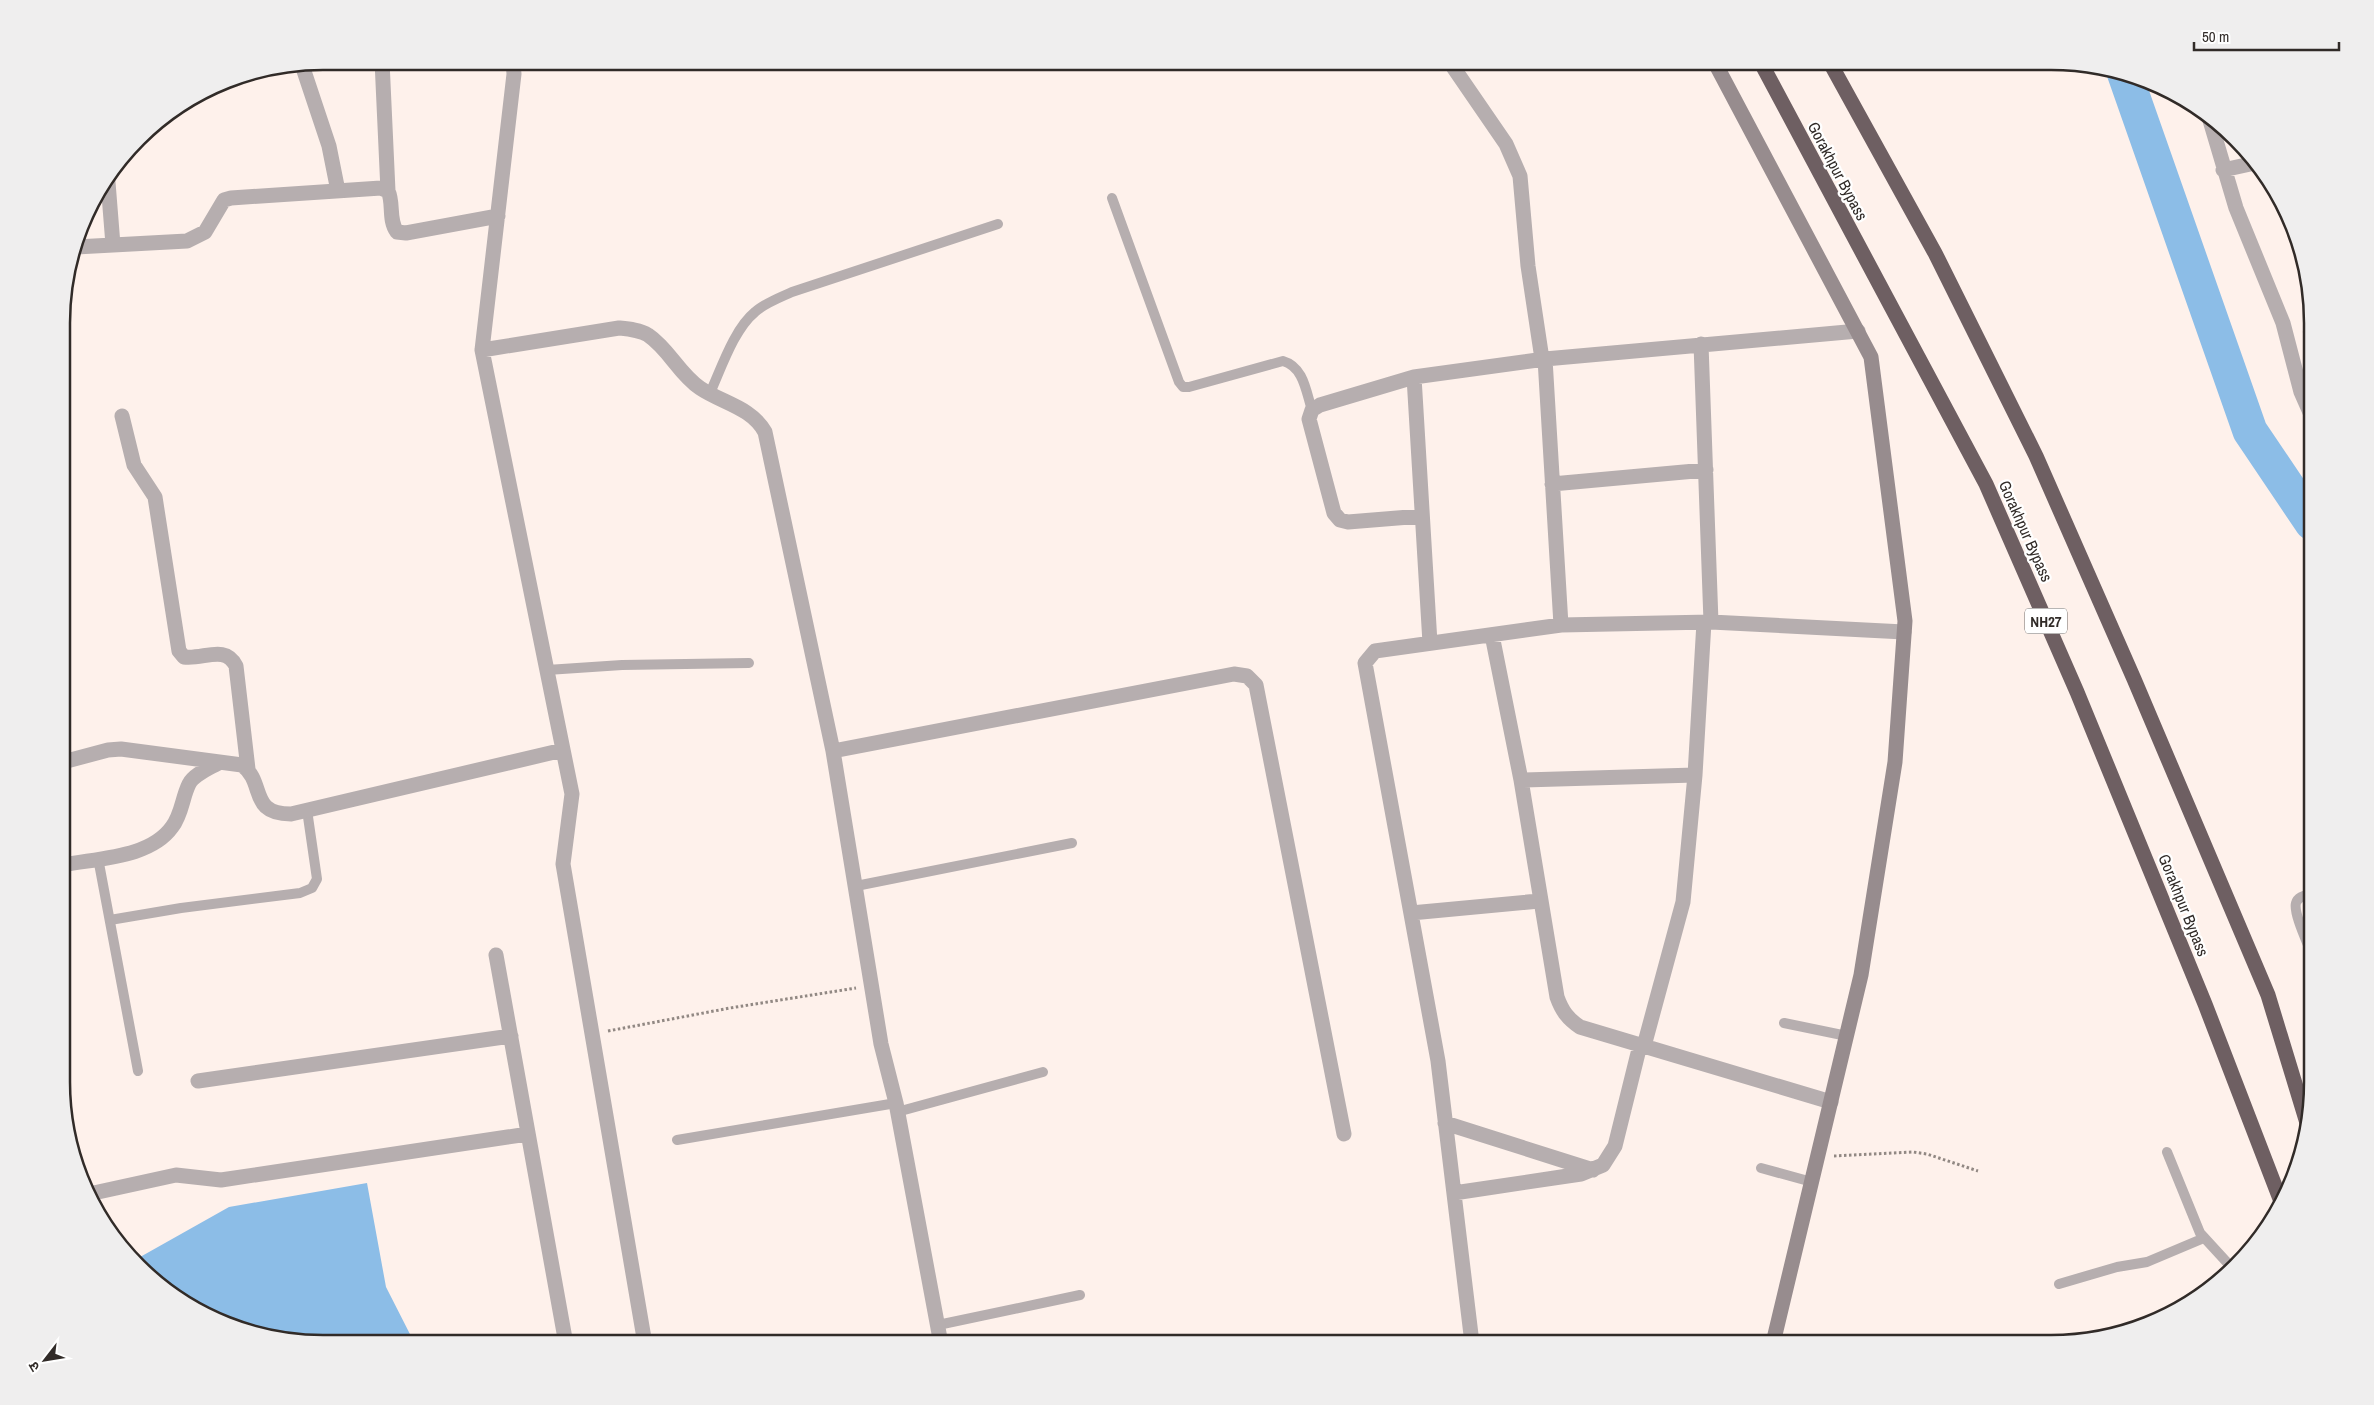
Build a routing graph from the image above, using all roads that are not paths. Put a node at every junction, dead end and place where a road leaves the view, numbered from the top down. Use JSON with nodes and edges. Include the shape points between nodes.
{"nodes":[{"id":1,"x":382,"y":70,"type":"edge"},
{"id":2,"x":514,"y":70,"type":"edge"},
{"id":3,"x":1455,"y":70,"type":"edge"},
{"id":4,"x":1719,"y":70,"type":"edge"},
{"id":5,"x":1765,"y":70,"type":"edge"},
{"id":6,"x":1834,"y":70,"type":"edge"},
{"id":7,"x":304,"y":71,"type":"edge"},
{"id":8,"x":2212,"y":128,"type":"edge"},
{"id":9,"x":2248,"y":164,"type":"edge"},
{"id":10,"x":2223,"y":170,"type":"junction"},
{"id":11,"x":109,"y":189,"type":"edge"},
{"id":12,"x":338,"y":191,"type":"junction"},
{"id":13,"x":388,"y":191,"type":"junction"},
{"id":14,"x":1112,"y":198,"type":"dead end"},
{"id":15,"x":498,"y":216,"type":"junction"},
{"id":16,"x":998,"y":224,"type":"dead end"},
{"id":17,"x":113,"y":245,"type":"junction"},
{"id":18,"x":82,"y":247,"type":"edge"},
{"id":19,"x":1858,"y":331,"type":"junction"},
{"id":20,"x":1701,"y":344,"type":"junction"},
{"id":21,"x":482,"y":350,"type":"junction"},
{"id":22,"x":1543,"y":359,"type":"junction"},
{"id":23,"x":1414,"y":377,"type":"junction"},
{"id":24,"x":710,"y":393,"type":"junction"},
{"id":25,"x":2304,"y":399,"type":"edge"},
{"id":26,"x":1312,"y":410,"type":"junction"},
{"id":27,"x":122,"y":416,"type":"dead end"},
{"id":28,"x":1706,"y":470,"type":"junction"},
{"id":29,"x":1552,"y":484,"type":"junction"},
{"id":30,"x":1422,"y":516,"type":"junction"},
{"id":31,"x":1707,"y":622,"type":"junction"},
{"id":32,"x":1561,"y":625,"type":"junction"},
{"id":33,"x":1904,"y":632,"type":"junction"},
{"id":34,"x":1492,"y":634,"type":"junction"},
{"id":35,"x":1430,"y":643,"type":"junction"},
{"id":36,"x":749,"y":663,"type":"dead end"},
{"id":37,"x":547,"y":670,"type":"junction"},
{"id":38,"x":563,"y":750,"type":"junction"},
{"id":39,"x":833,"y":751,"type":"junction"},
{"id":40,"x":70,"y":760,"type":"edge"},
{"id":41,"x":220,"y":762,"type":"junction"},
{"id":42,"x":248,"y":769,"type":"junction"},
{"id":43,"x":1694,"y":775,"type":"junction"},
{"id":44,"x":1521,"y":780,"type":"junction"},
{"id":45,"x":306,"y":810,"type":"junction"},
{"id":46,"x":1072,"y":843,"type":"dead end"},
{"id":47,"x":98,"y":858,"type":"junction"},
{"id":48,"x":70,"y":864,"type":"edge"},
{"id":49,"x":856,"y":886,"type":"junction"},
{"id":50,"x":2304,"y":896,"type":"edge"},
{"id":51,"x":1539,"y":901,"type":"junction"},
{"id":52,"x":1411,"y":913,"type":"junction"},
{"id":53,"x":110,"y":920,"type":"junction"},
{"id":54,"x":2304,"y":932,"type":"edge"},
{"id":55,"x":496,"y":955,"type":"dead end"},
{"id":56,"x":1784,"y":1023,"type":"dead end"},
{"id":57,"x":511,"y":1036,"type":"junction"},
{"id":58,"x":1846,"y":1036,"type":"junction"},
{"id":59,"x":1642,"y":1046,"type":"junction"},
{"id":60,"x":138,"y":1071,"type":"dead end"},
{"id":61,"x":1043,"y":1072,"type":"dead end"},
{"id":62,"x":198,"y":1081,"type":"dead end"},
{"id":63,"x":1831,"y":1102,"type":"junction"},
{"id":64,"x":2303,"y":1106,"type":"edge"},
{"id":65,"x":896,"y":1108,"type":"junction"},
{"id":66,"x":1445,"y":1123,"type":"junction"},
{"id":67,"x":528,"y":1134,"type":"junction"},
{"id":68,"x":1344,"y":1134,"type":"dead end"},
{"id":69,"x":676,"y":1140,"type":"dead end"},
{"id":70,"x":2167,"y":1152,"type":"dead end"},
{"id":71,"x":1761,"y":1168,"type":"dead end"},
{"id":72,"x":1594,"y":1170,"type":"junction"},
{"id":73,"x":1812,"y":1182,"type":"junction"},
{"id":74,"x":95,"y":1193,"type":"edge"},
{"id":75,"x":1454,"y":1193,"type":"junction"},
{"id":76,"x":2278,"y":1194,"type":"edge"},
{"id":77,"x":2204,"y":1238,"type":"junction"},
{"id":78,"x":2228,"y":1263,"type":"edge"},
{"id":79,"x":2059,"y":1284,"type":"dead end"},
{"id":80,"x":1080,"y":1295,"type":"dead end"},
{"id":81,"x":938,"y":1325,"type":"junction"},
{"id":82,"x":564,"y":1335,"type":"edge"},
{"id":83,"x":643,"y":1335,"type":"edge"},
{"id":84,"x":940,"y":1335,"type":"edge"},
{"id":85,"x":1471,"y":1335,"type":"edge"},
{"id":86,"x":1775,"y":1335,"type":"edge"}],
"edges":[{"from":1,"to":13,"type":"street"},
{"from":2,"to":15,"type":"street"},
{"from":3,"to":22,"type":"street","via":[[1506,144],[1520,176],[1528,266]]},
{"from":4,"to":19,"type":"main road"},
{"from":5,"to":76,"type":"highway","name":"Gorakhpur Bypass","number":"NH27","via":[[1986,484],[2081,701],[2205,1004]]},
{"from":6,"to":64,"type":"highway","via":[[1935,253],[2036,456],[2268,996]]},
{"from":7,"to":12,"type":"street","via":[[329,146]]},
{"from":8,"to":10,"type":"street"},
{"from":9,"to":10,"type":"street"},
{"from":10,"to":25,"type":"street","via":[[2283,323]]},
{"from":11,"to":17,"type":"street"},
{"from":12,"to":13,"type":"street","via":[[381,188]]},
{"from":12,"to":17,"type":"street","via":[[231,198],[224,200],[205,232],[187,241]]},
{"from":13,"to":15,"type":"street","via":[[393,227],[397,232]]},
{"from":14,"to":26,"type":"lane","via":[[1183,387],[1283,361],[1293,364],[1299,371]]},
{"from":15,"to":21,"type":"street"},
{"from":16,"to":24,"type":"lane","via":[[770,302],[754,313],[739,332]]},
{"from":17,"to":18,"type":"street"},
{"from":19,"to":20,"type":"street"},
{"from":19,"to":33,"type":"main road","via":[[1872,357]]},
{"from":20,"to":22,"type":"street"},
{"from":20,"to":28,"type":"street"},
{"from":21,"to":24,"type":"street","via":[[619,328],[634,329],[659,344],[692,381]]},
{"from":21,"to":37,"type":"street"},
{"from":22,"to":23,"type":"street"},
{"from":22,"to":29,"type":"street"},
{"from":23,"to":26,"type":"street"},
{"from":23,"to":30,"type":"street"},
{"from":24,"to":39,"type":"street","via":[[749,413],[765,432]]},
{"from":26,"to":30,"type":"street","via":[[1309,419],[1334,513],[1340,520]]},
{"from":27,"to":42,"type":"street","via":[[134,465],[155,498],[179,650],[184,657],[224,653],[232,658],[236,666]]},
{"from":28,"to":29,"type":"street"},
{"from":28,"to":31,"type":"street"},
{"from":29,"to":32,"type":"street"},
{"from":30,"to":35,"type":"street"},
{"from":31,"to":32,"type":"street"},
{"from":31,"to":33,"type":"street"},
{"from":31,"to":43,"type":"street"},
{"from":32,"to":34,"type":"street"},
{"from":33,"to":58,"type":"main road","via":[[1894,762],[1861,976]]},
{"from":34,"to":35,"type":"street"},
{"from":34,"to":44,"type":"street"},
{"from":35,"to":52,"type":"street","via":[[1375,651],[1365,663]]},
{"from":36,"to":37,"type":"lane"},
{"from":37,"to":38,"type":"street"},
{"from":38,"to":45,"type":"street"},
{"from":38,"to":83,"type":"street","via":[[572,794],[562,864]]},
{"from":39,"to":49,"type":"street"},
{"from":39,"to":68,"type":"street","via":[[1234,674],[1248,676],[1256,685]]},
{"from":40,"to":41,"type":"street","via":[[121,749]]},
{"from":41,"to":42,"type":"street"},
{"from":41,"to":47,"type":"street","via":[[193,778],[178,817],[164,837],[139,851]]},
{"from":42,"to":45,"type":"street","via":[[266,807],[276,814]]},
{"from":43,"to":44,"type":"street"},
{"from":43,"to":59,"type":"street","via":[[1683,902]]},
{"from":44,"to":51,"type":"street"},
{"from":45,"to":53,"type":"lane","via":[[317,879],[312,888],[300,893]]},
{"from":46,"to":49,"type":"lane"},
{"from":47,"to":48,"type":"street"},
{"from":47,"to":53,"type":"lane"},
{"from":49,"to":65,"type":"street","via":[[881,1044]]},
{"from":50,"to":54,"type":"lane","via":[[2296,902],[2296,910]]},
{"from":51,"to":52,"type":"street"},
{"from":51,"to":59,"type":"street","via":[[1561,1010],[1580,1027]]},
{"from":52,"to":66,"type":"street","via":[[1438,1061]]},
{"from":53,"to":60,"type":"lane"},
{"from":55,"to":57,"type":"street"},
{"from":56,"to":58,"type":"lane"},
{"from":57,"to":62,"type":"street"},
{"from":57,"to":67,"type":"street"},
{"from":58,"to":63,"type":"main road"},
{"from":59,"to":63,"type":"street"},
{"from":59,"to":72,"type":"street","via":[[1615,1146],[1603,1164]]},
{"from":61,"to":65,"type":"lane"},
{"from":63,"to":73,"type":"main road"},
{"from":65,"to":69,"type":"lane"},
{"from":65,"to":81,"type":"street"},
{"from":66,"to":72,"type":"street"},
{"from":66,"to":75,"type":"street"},
{"from":67,"to":74,"type":"street","via":[[222,1180],[176,1175]]},
{"from":67,"to":82,"type":"street"},
{"from":70,"to":77,"type":"lane"},
{"from":71,"to":73,"type":"lane"},
{"from":72,"to":75,"type":"street"},
{"from":73,"to":86,"type":"main road"},
{"from":75,"to":85,"type":"street"},
{"from":77,"to":78,"type":"lane"},
{"from":77,"to":79,"type":"lane","via":[[2147,1262]]},
{"from":80,"to":81,"type":"lane"},
{"from":81,"to":84,"type":"street"}]}
